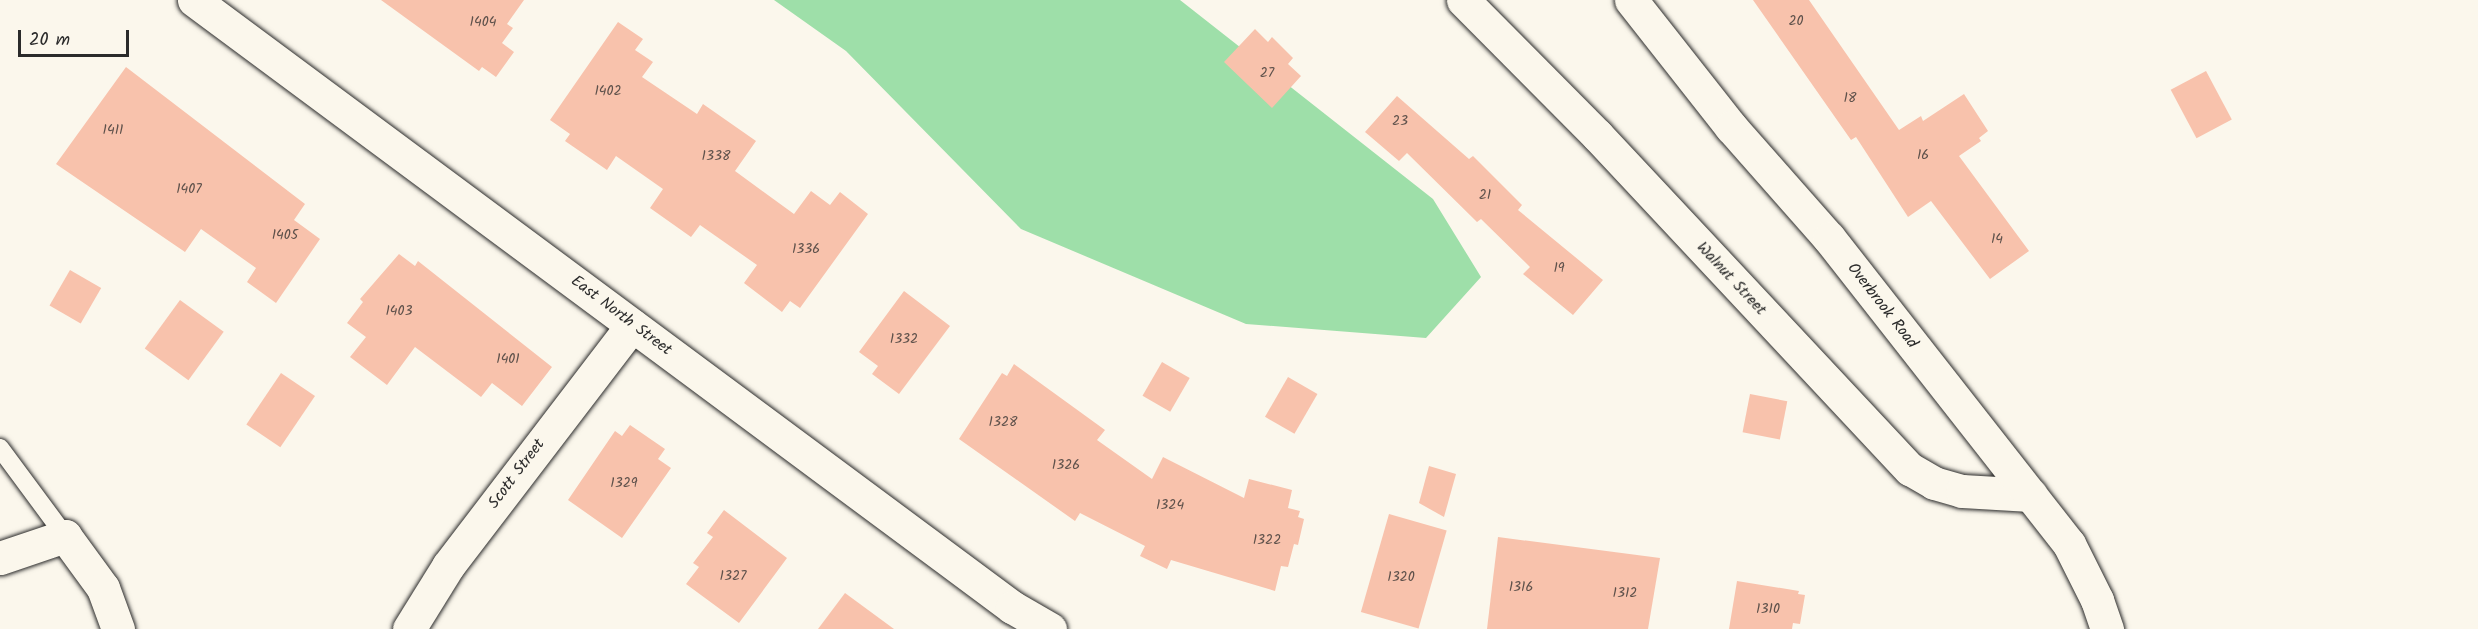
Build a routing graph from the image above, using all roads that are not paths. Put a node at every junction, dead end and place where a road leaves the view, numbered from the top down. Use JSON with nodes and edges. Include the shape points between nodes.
{"nodes":[{"id":1,"x":194,"y":0,"type":"edge"},
{"id":2,"x":1463,"y":0,"type":"edge"},
{"id":3,"x":1631,"y":0,"type":"edge"},
{"id":4,"x":632,"y":325,"type":"junction"},
{"id":5,"x":0,"y":448,"type":"edge"},
{"id":6,"x":2031,"y":495,"type":"junction"},
{"id":7,"x":65,"y":536,"type":"junction"},
{"id":8,"x":0,"y":558,"type":"edge"},
{"id":9,"x":118,"y":629,"type":"edge"},
{"id":10,"x":409,"y":629,"type":"edge"},
{"id":11,"x":1050,"y":629,"type":"edge"},
{"id":12,"x":2107,"y":629,"type":"edge"}],
"edges":[{"from":1,"to":4,"type":"street","name":"East North Street"},
{"from":2,"to":6,"type":"street","name":"Walnut Street","via":[[1598,135],[1910,469],[1934,483],[1962,490]]},
{"from":3,"to":6,"type":"street","name":"Overbrook Road","via":[[1731,126],[1829,238]]},
{"from":4,"to":10,"type":"street","name":"Scott Street","via":[[455,557]]},
{"from":4,"to":11,"type":"street","name":"East North Street","via":[[1012,607]]},
{"from":5,"to":7,"type":"lane"},
{"from":6,"to":12,"type":"street","name":"Overbrook Road","via":[[2069,544]]},
{"from":7,"to":8,"type":"street"},
{"from":7,"to":9,"type":"street","via":[[103,588]]}]}
